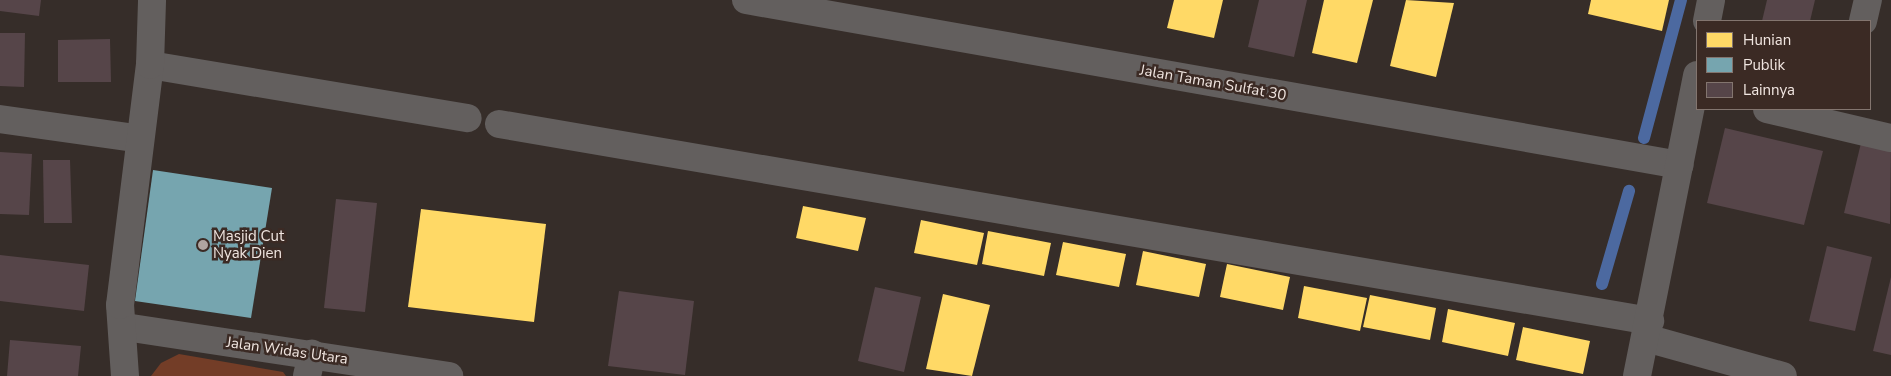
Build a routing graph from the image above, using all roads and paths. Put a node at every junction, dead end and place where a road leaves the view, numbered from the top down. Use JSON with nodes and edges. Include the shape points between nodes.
{"nodes":[{"id":1,"x":152,"y":0,"type":"edge"},
{"id":2,"x":746,"y":0,"type":"edge"},
{"id":3,"x":1711,"y":0,"type":"edge"},
{"id":4,"x":1868,"y":0,"type":"edge"},
{"id":5,"x":819,"y":6,"type":"edge"},
{"id":6,"x":1707,"y":20,"type":"edge"},
{"id":7,"x":1863,"y":20,"type":"edge"},
{"id":8,"x":150,"y":65,"type":"junction"},
{"id":9,"x":1696,"y":86,"type":"edge"},
{"id":10,"x":1777,"y":110,"type":"edge"},
{"id":11,"x":1839,"y":116,"type":"edge"},
{"id":12,"x":468,"y":118,"type":"dead end"},
{"id":13,"x":0,"y":119,"type":"edge"},
{"id":14,"x":499,"y":124,"type":"dead end"},
{"id":15,"x":136,"y":138,"type":"dead end"},
{"id":16,"x":1891,"y":138,"type":"edge"},
{"id":17,"x":1680,"y":166,"type":"junction"},
{"id":18,"x":125,"y":327,"type":"junction"},
{"id":19,"x":1648,"y":329,"type":"junction"},
{"id":20,"x":310,"y":365,"type":"edge"},
{"id":21,"x":125,"y":376,"type":"edge"},
{"id":22,"x":449,"y":376,"type":"edge"},
{"id":23,"x":1637,"y":376,"type":"edge"},
{"id":24,"x":1783,"y":376,"type":"edge"}],
"edges":[{"from":1,"to":8,"type":"street"},
{"from":2,"to":5,"type":"street","name":"Jalan Taman Sulfat 30"},
{"from":3,"to":6,"type":"street"},
{"from":4,"to":7,"type":"street"},
{"from":5,"to":17,"type":"street","name":"Jalan Taman Sulfat 30"},
{"from":8,"to":12,"type":"street"},
{"from":8,"to":18,"type":"street","via":[[120,305]]},
{"from":9,"to":17,"type":"street"},
{"from":10,"to":11,"type":"street"},
{"from":11,"to":16,"type":"street"},
{"from":13,"to":15,"type":"street"},
{"from":14,"to":19,"type":"street"},
{"from":17,"to":19,"type":"street"},
{"from":18,"to":20,"type":"street","name":"Jalan Widas Utara"},
{"from":18,"to":21,"type":"street"},
{"from":19,"to":23,"type":"street"},
{"from":19,"to":24,"type":"street"},
{"from":20,"to":22,"type":"street","name":"Jalan Widas Utara"}]}
